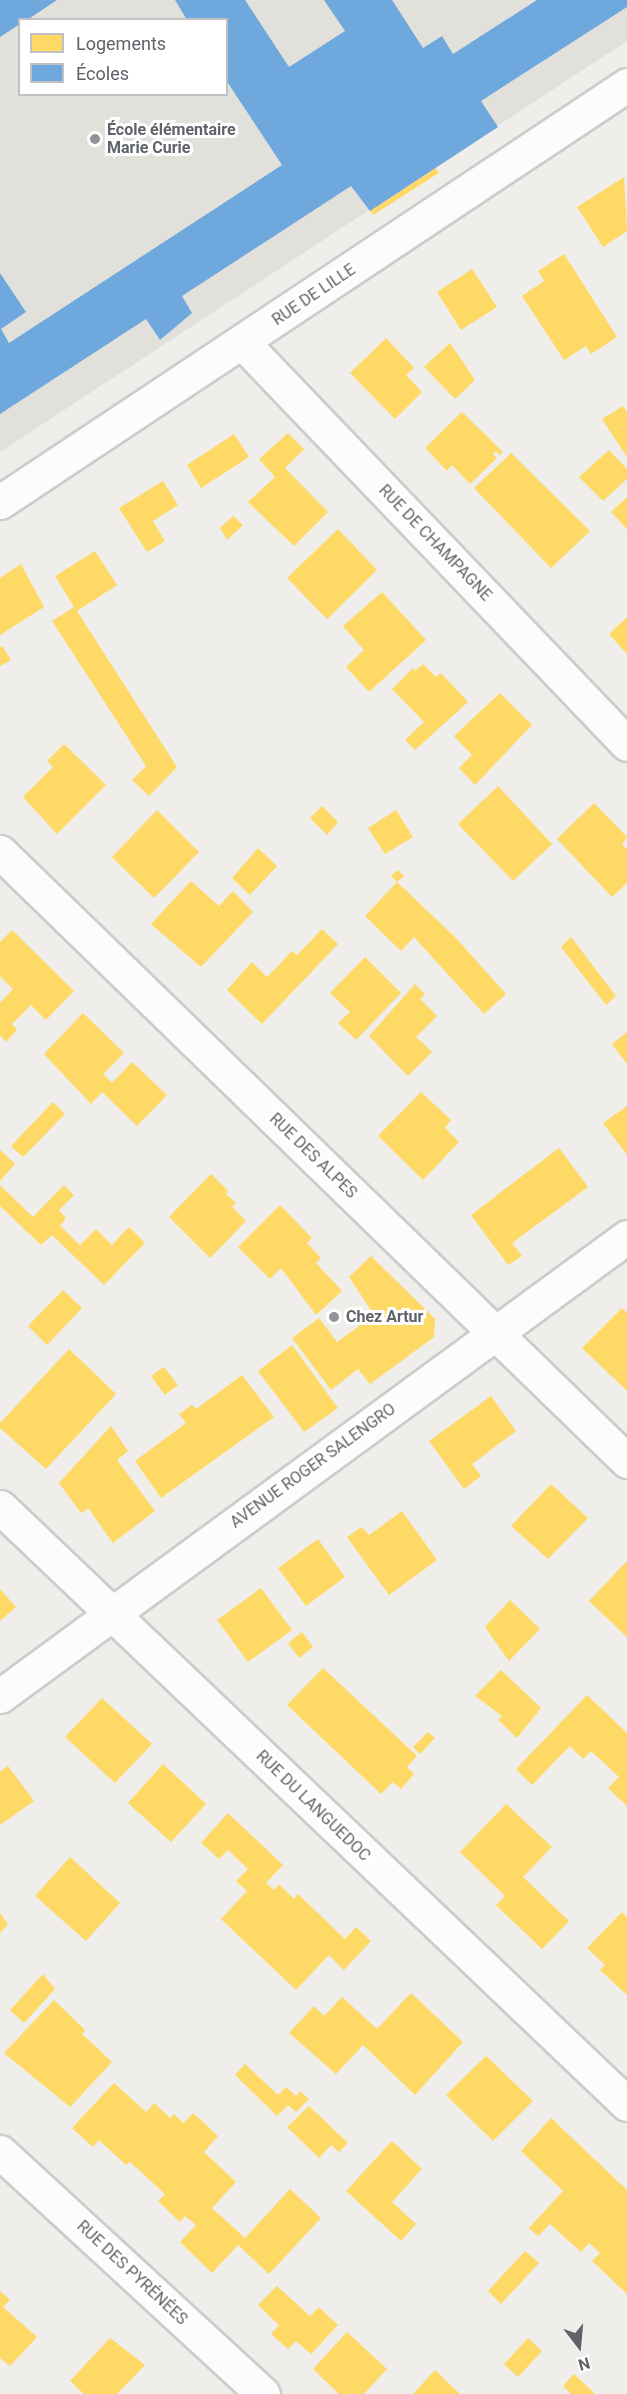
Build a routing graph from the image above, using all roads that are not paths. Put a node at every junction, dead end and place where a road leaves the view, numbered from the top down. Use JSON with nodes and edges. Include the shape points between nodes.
{"nodes":[{"id":1,"x":627,"y":85,"type":"edge"},
{"id":2,"x":243,"y":343,"type":"junction"},
{"id":3,"x":0,"y":502,"type":"edge"},
{"id":4,"x":627,"y":744,"type":"edge"},
{"id":5,"x":0,"y":852,"type":"edge"},
{"id":6,"x":627,"y":1237,"type":"edge"},
{"id":7,"x":495,"y":1334,"type":"junction"},
{"id":8,"x":627,"y":1461,"type":"edge"},
{"id":9,"x":0,"y":1507,"type":"edge"},
{"id":10,"x":111,"y":1614,"type":"junction"},
{"id":11,"x":0,"y":1696,"type":"edge"},
{"id":12,"x":627,"y":2104,"type":"edge"},
{"id":13,"x":0,"y":2152,"type":"edge"},
{"id":14,"x":263,"y":2394,"type":"edge"}],
"edges":[{"from":1,"to":2,"type":"street","name":"RUE DE LILLE"},
{"from":2,"to":3,"type":"street","name":"RUE DE LILLE"},
{"from":2,"to":4,"type":"street","name":"RUE DE CHAMPAGNE"},
{"from":5,"to":7,"type":"street","name":"RUE DES ALPES"},
{"from":6,"to":7,"type":"street","name":"AVENUE ROGER SALENGRO"},
{"from":7,"to":8,"type":"street","name":"RUE DES ALPES"},
{"from":7,"to":10,"type":"street","name":"AVENUE ROGER SALENGRO"},
{"from":9,"to":10,"type":"street","name":"RUE DU LANGUEDOC"},
{"from":10,"to":11,"type":"street","name":"AVENUE ROGER SALENGRO"},
{"from":10,"to":12,"type":"street","name":"RUE DU LANGUEDOC"},
{"from":13,"to":14,"type":"street","name":"RUE DES PYRÉNÉES"}]}
